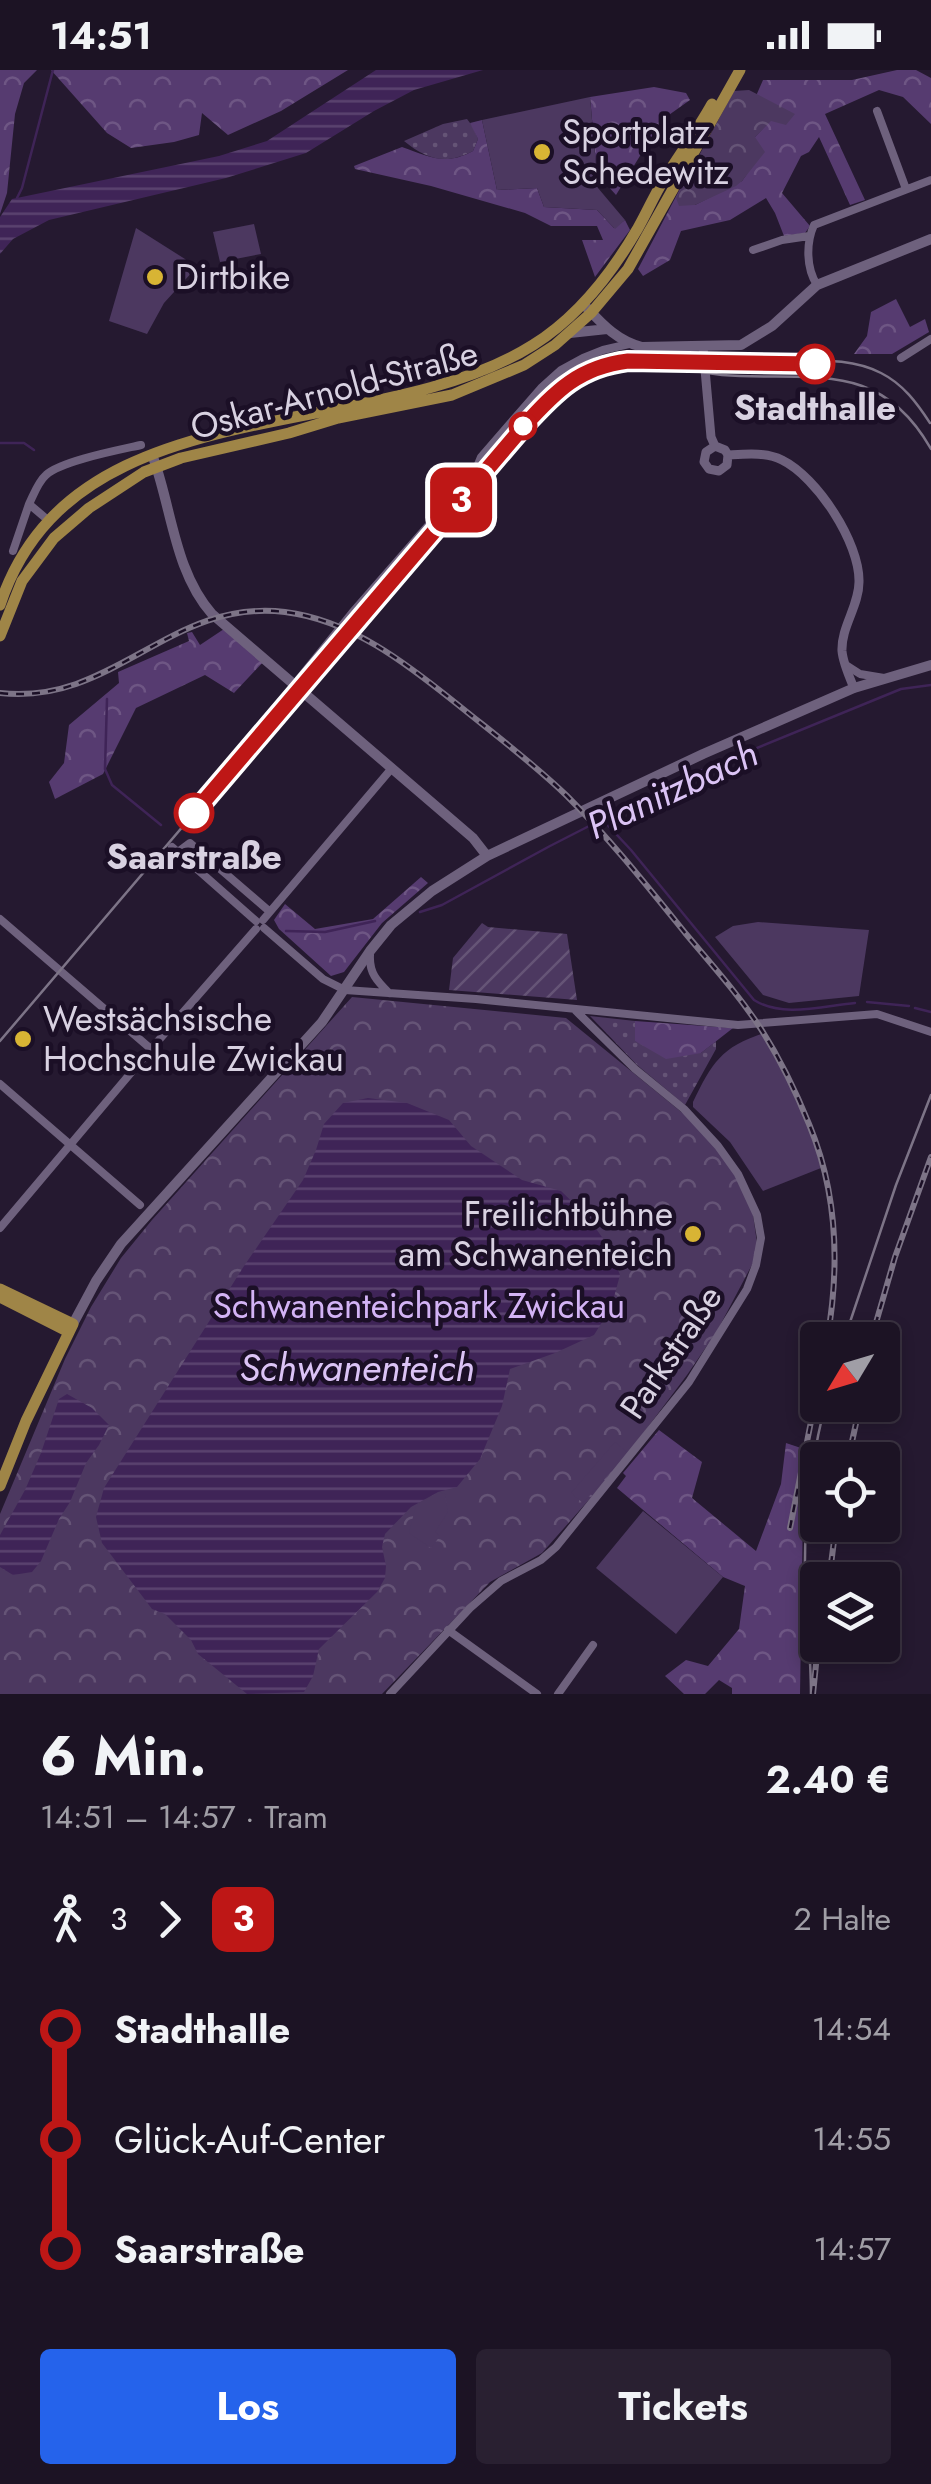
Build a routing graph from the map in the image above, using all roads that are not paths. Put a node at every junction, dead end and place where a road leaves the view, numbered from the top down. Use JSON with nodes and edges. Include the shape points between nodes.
{"nodes":[{"id":1,"x":734,"y":74,"type":"edge"},
{"id":2,"x":876,"y":111,"type":"dead end"},
{"id":3,"x":931,"y":180,"type":"edge"},
{"id":4,"x":906,"y":189,"type":"junction"},
{"id":5,"x":810,"y":236,"type":"junction"},
{"id":6,"x":931,"y":239,"type":"edge"},
{"id":7,"x":753,"y":250,"type":"dead end"},
{"id":8,"x":816,"y":285,"type":"junction"},
{"id":9,"x":587,"y":309,"type":"junction"},
{"id":10,"x":608,"y":329,"type":"junction"},
{"id":11,"x":569,"y":334,"type":"junction"},
{"id":12,"x":931,"y":339,"type":"edge"},
{"id":13,"x":629,"y":344,"type":"junction"},
{"id":14,"x":703,"y":346,"type":"junction"},
{"id":15,"x":901,"y":358,"type":"dead end"},
{"id":16,"x":715,"y":446,"type":"junction"},
{"id":17,"x":150,"y":455,"type":"junction"},
{"id":18,"x":728,"y":455,"type":"junction"},
{"id":19,"x":30,"y":504,"type":"junction"},
{"id":20,"x":49,"y":521,"type":"junction"},
{"id":21,"x":445,"y":526,"type":"junction"},
{"id":22,"x":13,"y":551,"type":"dead end"},
{"id":23,"x":0,"y":605,"type":"edge"},
{"id":24,"x":0,"y":636,"type":"edge"},
{"id":25,"x":931,"y":665,"type":"edge"},
{"id":26,"x":846,"y":666,"type":"junction"},
{"id":27,"x":884,"y":678,"type":"junction"},
{"id":28,"x":298,"y":688,"type":"junction"},
{"id":29,"x":854,"y":688,"type":"junction"},
{"id":30,"x":392,"y":768,"type":"junction"},
{"id":31,"x":487,"y":856,"type":"junction"},
{"id":32,"x":269,"y":911,"type":"junction"},
{"id":33,"x":0,"y":919,"type":"edge"},
{"id":34,"x":260,"y":925,"type":"junction"},
{"id":35,"x":370,"y":951,"type":"junction"},
{"id":36,"x":345,"y":990,"type":"junction"},
{"id":37,"x":389,"y":993,"type":"junction"},
{"id":38,"x":575,"y":1010,"type":"junction"},
{"id":39,"x":931,"y":1032,"type":"edge"},
{"id":40,"x":151,"y":1049,"type":"junction"},
{"id":41,"x":0,"y":1084,"type":"edge"},
{"id":42,"x":70,"y":1145,"type":"junction"},
{"id":43,"x":140,"y":1204,"type":"dead end"},
{"id":44,"x":0,"y":1228,"type":"edge"},
{"id":45,"x":0,"y":1289,"type":"edge"},
{"id":46,"x":0,"y":1298,"type":"edge"},
{"id":47,"x":71,"y":1328,"type":"junction"},
{"id":48,"x":6,"y":1454,"type":"edge"},
{"id":49,"x":0,"y":1486,"type":"edge"},
{"id":50,"x":448,"y":1630,"type":"junction"},
{"id":51,"x":593,"y":1645,"type":"dead end"},
{"id":52,"x":390,"y":1694,"type":"edge"},
{"id":53,"x":537,"y":1694,"type":"edge"},
{"id":54,"x":558,"y":1694,"type":"edge"}],
"edges":[{"from":1,"to":9,"type":"main road","name":"Oskar-Arnold-Straße","via":[[628,269]]},
{"from":2,"to":4,"type":"street"},
{"from":3,"to":4,"type":"street"},
{"from":4,"to":5,"type":"street","via":[[814,225]]},
{"from":5,"to":7,"type":"street"},
{"from":5,"to":8,"type":"street"},
{"from":6,"to":8,"type":"main road"},
{"from":8,"to":14,"type":"main road","via":[[741,345]]},
{"from":9,"to":10,"type":"main road"},
{"from":9,"to":11,"type":"main road","name":"Oskar-Arnold-Straße"},
{"from":9,"to":17,"type":"main road","name":"Oskar-Arnold-Straße","via":[[511,358],[462,379]]},
{"from":10,"to":11,"type":"main road"},
{"from":10,"to":13,"type":"main road"},
{"from":11,"to":17,"type":"main road","name":"Oskar-Arnold-Straße","via":[[524,365],[452,394],[181,458]]},
{"from":12,"to":15,"type":"street"},
{"from":13,"to":14,"type":"main road"},
{"from":13,"to":21,"type":"street","via":[[583,358],[542,388],[481,457]]},
{"from":14,"to":16,"type":"street"},
{"from":16,"to":18,"type":"street"},
{"from":16,"to":18,"type":"street","via":[[704,457],[710,469],[724,469]]},
{"from":17,"to":19,"type":"street","name":"Oskar-Arnold-Straße","via":[[81,460],[47,473]]},
{"from":17,"to":20,"type":"main road","via":[[100,478]]},
{"from":17,"to":24,"type":"main road","via":[[144,472],[54,538],[22,582]]},
{"from":17,"to":28,"type":"main road","via":[[199,599]]},
{"from":18,"to":26,"type":"street","via":[[780,458],[815,485],[832,509],[859,581],[844,635]]},
{"from":19,"to":20,"type":"street"},
{"from":19,"to":22,"type":"street"},
{"from":20,"to":23,"type":"main road","via":[[10,576]]},
{"from":21,"to":28,"type":"street"},
{"from":21,"to":28,"type":"street","via":[[434,519]]},
{"from":25,"to":27,"type":"main road"},
{"from":26,"to":27,"type":"street"},
{"from":26,"to":29,"type":"street"},
{"from":27,"to":29,"type":"main road"},
{"from":28,"to":30,"type":"main road"},
{"from":29,"to":31,"type":"main road"},
{"from":30,"to":31,"type":"main road"},
{"from":30,"to":32,"type":"street"},
{"from":31,"to":35,"type":"main road","via":[[405,912]]},
{"from":32,"to":34,"type":"street"},
{"from":32,"to":34,"type":"street","via":[[190,844],[175,849]]},
{"from":33,"to":40,"type":"street"},
{"from":34,"to":36,"type":"street"},
{"from":34,"to":40,"type":"street"},
{"from":35,"to":36,"type":"main road"},
{"from":35,"to":37,"type":"street","via":[[371,972]]},
{"from":36,"to":37,"type":"street"},
{"from":36,"to":47,"type":"main road","via":[[121,1244]]},
{"from":37,"to":38,"type":"street"},
{"from":38,"to":39,"type":"street","via":[[738,1025],[877,1014]]},
{"from":38,"to":50,"type":"street","name":"Parkstraße","via":[[684,1109],[738,1174],[757,1216],[756,1265],[690,1382],[556,1547],[501,1582]]},
{"from":40,"to":42,"type":"street"},
{"from":41,"to":42,"type":"street"},
{"from":42,"to":43,"type":"street"},
{"from":42,"to":44,"type":"street"},
{"from":45,"to":47,"type":"main road"},
{"from":46,"to":47,"type":"main road"},
{"from":47,"to":48,"type":"main road"},
{"from":48,"to":49,"type":"main road"},
{"from":50,"to":52,"type":"street","name":"Parkstraße"},
{"from":50,"to":53,"type":"street"},
{"from":51,"to":54,"type":"street"}]}
